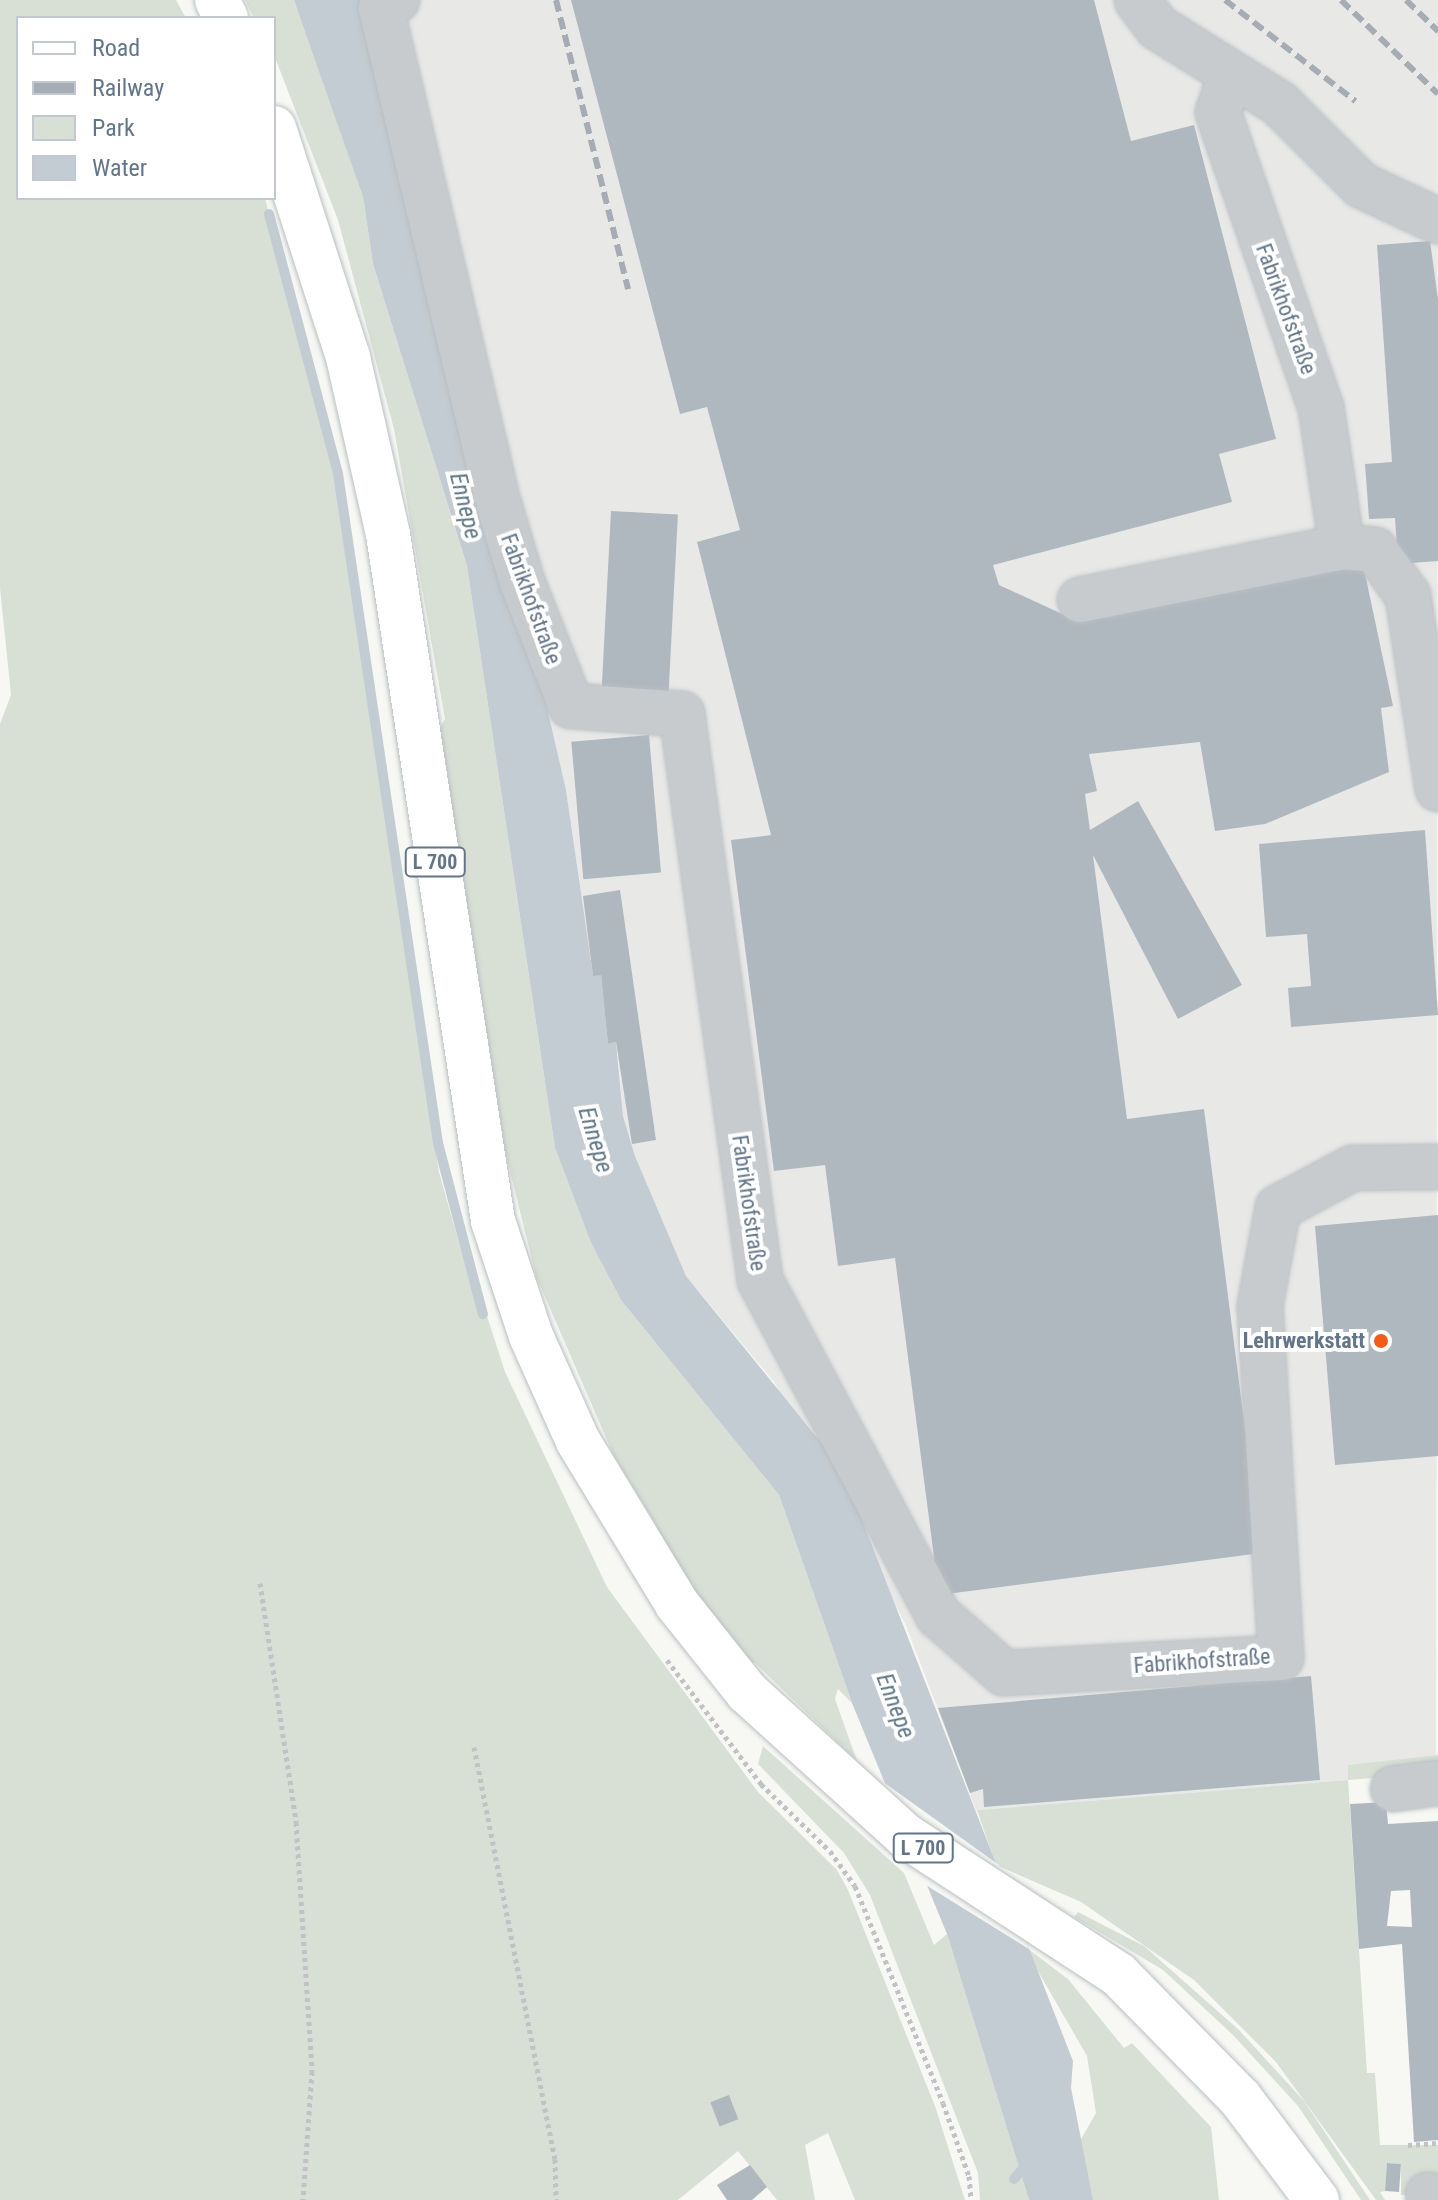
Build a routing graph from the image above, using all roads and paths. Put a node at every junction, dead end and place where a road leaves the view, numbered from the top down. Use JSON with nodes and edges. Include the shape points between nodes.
{"nodes":[{"id":1,"x":397,"y":0,"type":"edge"},
{"id":2,"x":1137,"y":0,"type":"edge"},
{"id":3,"x":1230,"y":78,"type":"junction"},
{"id":4,"x":276,"y":134,"type":"edge"},
{"id":5,"x":1438,"y":221,"type":"edge"},
{"id":6,"x":1342,"y":547,"type":"junction"},
{"id":7,"x":1080,"y":600,"type":"dead end"},
{"id":8,"x":1438,"y":789,"type":"edge"},
{"id":9,"x":1438,"y":1167,"type":"edge"},
{"id":10,"x":260,"y":1583,"type":"dead end"},
{"id":11,"x":665,"y":1655,"type":"dead end"},
{"id":12,"x":474,"y":1747,"type":"dead end"},
{"id":13,"x":1438,"y":1783,"type":"edge"},
{"id":14,"x":1393,"y":1789,"type":"dead end"},
{"id":15,"x":1438,"y":2143,"type":"edge"},
{"id":16,"x":1408,"y":2145,"type":"dead end"},
{"id":17,"x":303,"y":2200,"type":"edge"},
{"id":18,"x":556,"y":2200,"type":"edge"},
{"id":19,"x":971,"y":2200,"type":"edge"},
{"id":20,"x":1317,"y":2200,"type":"edge"}],
"edges":[{"from":1,"to":9,"type":"lane","name":"Fabrikhofstraße","via":[[381,8],[495,492],[522,582],[571,706],[682,714],[760,1280],[939,1616],[1004,1673],[1281,1658],[1260,1306],[1278,1208],[1353,1168]]},
{"from":2,"to":3,"type":"lane","via":[[1157,27]]},
{"from":3,"to":5,"type":"lane","via":[[1280,104],[1361,185]]},
{"from":3,"to":6,"type":"lane","name":"Fabrikhofstraße","via":[[1218,112],[1321,407]]},
{"from":4,"to":20,"type":"main road","number":"L 700","via":[[344,343],[388,534],[479,1158],[514,1288],[552,1387],[606,1495],[704,1642],[799,1744],[906,1836],[1119,1975],[1260,2121]]},
{"from":6,"to":7,"type":"lane"},
{"from":6,"to":8,"type":"lane","via":[[1375,550],[1408,596]]},
{"from":10,"to":17,"type":"path","via":[[296,1822],[312,2071]]},
{"from":11,"to":19,"type":"path","via":[[761,1784],[830,1851],[855,1886],[943,2103],[969,2176]]},
{"from":12,"to":18,"type":"path","via":[[555,2159]]},
{"from":13,"to":14,"type":"lane"},
{"from":15,"to":16,"type":"path"}]}
